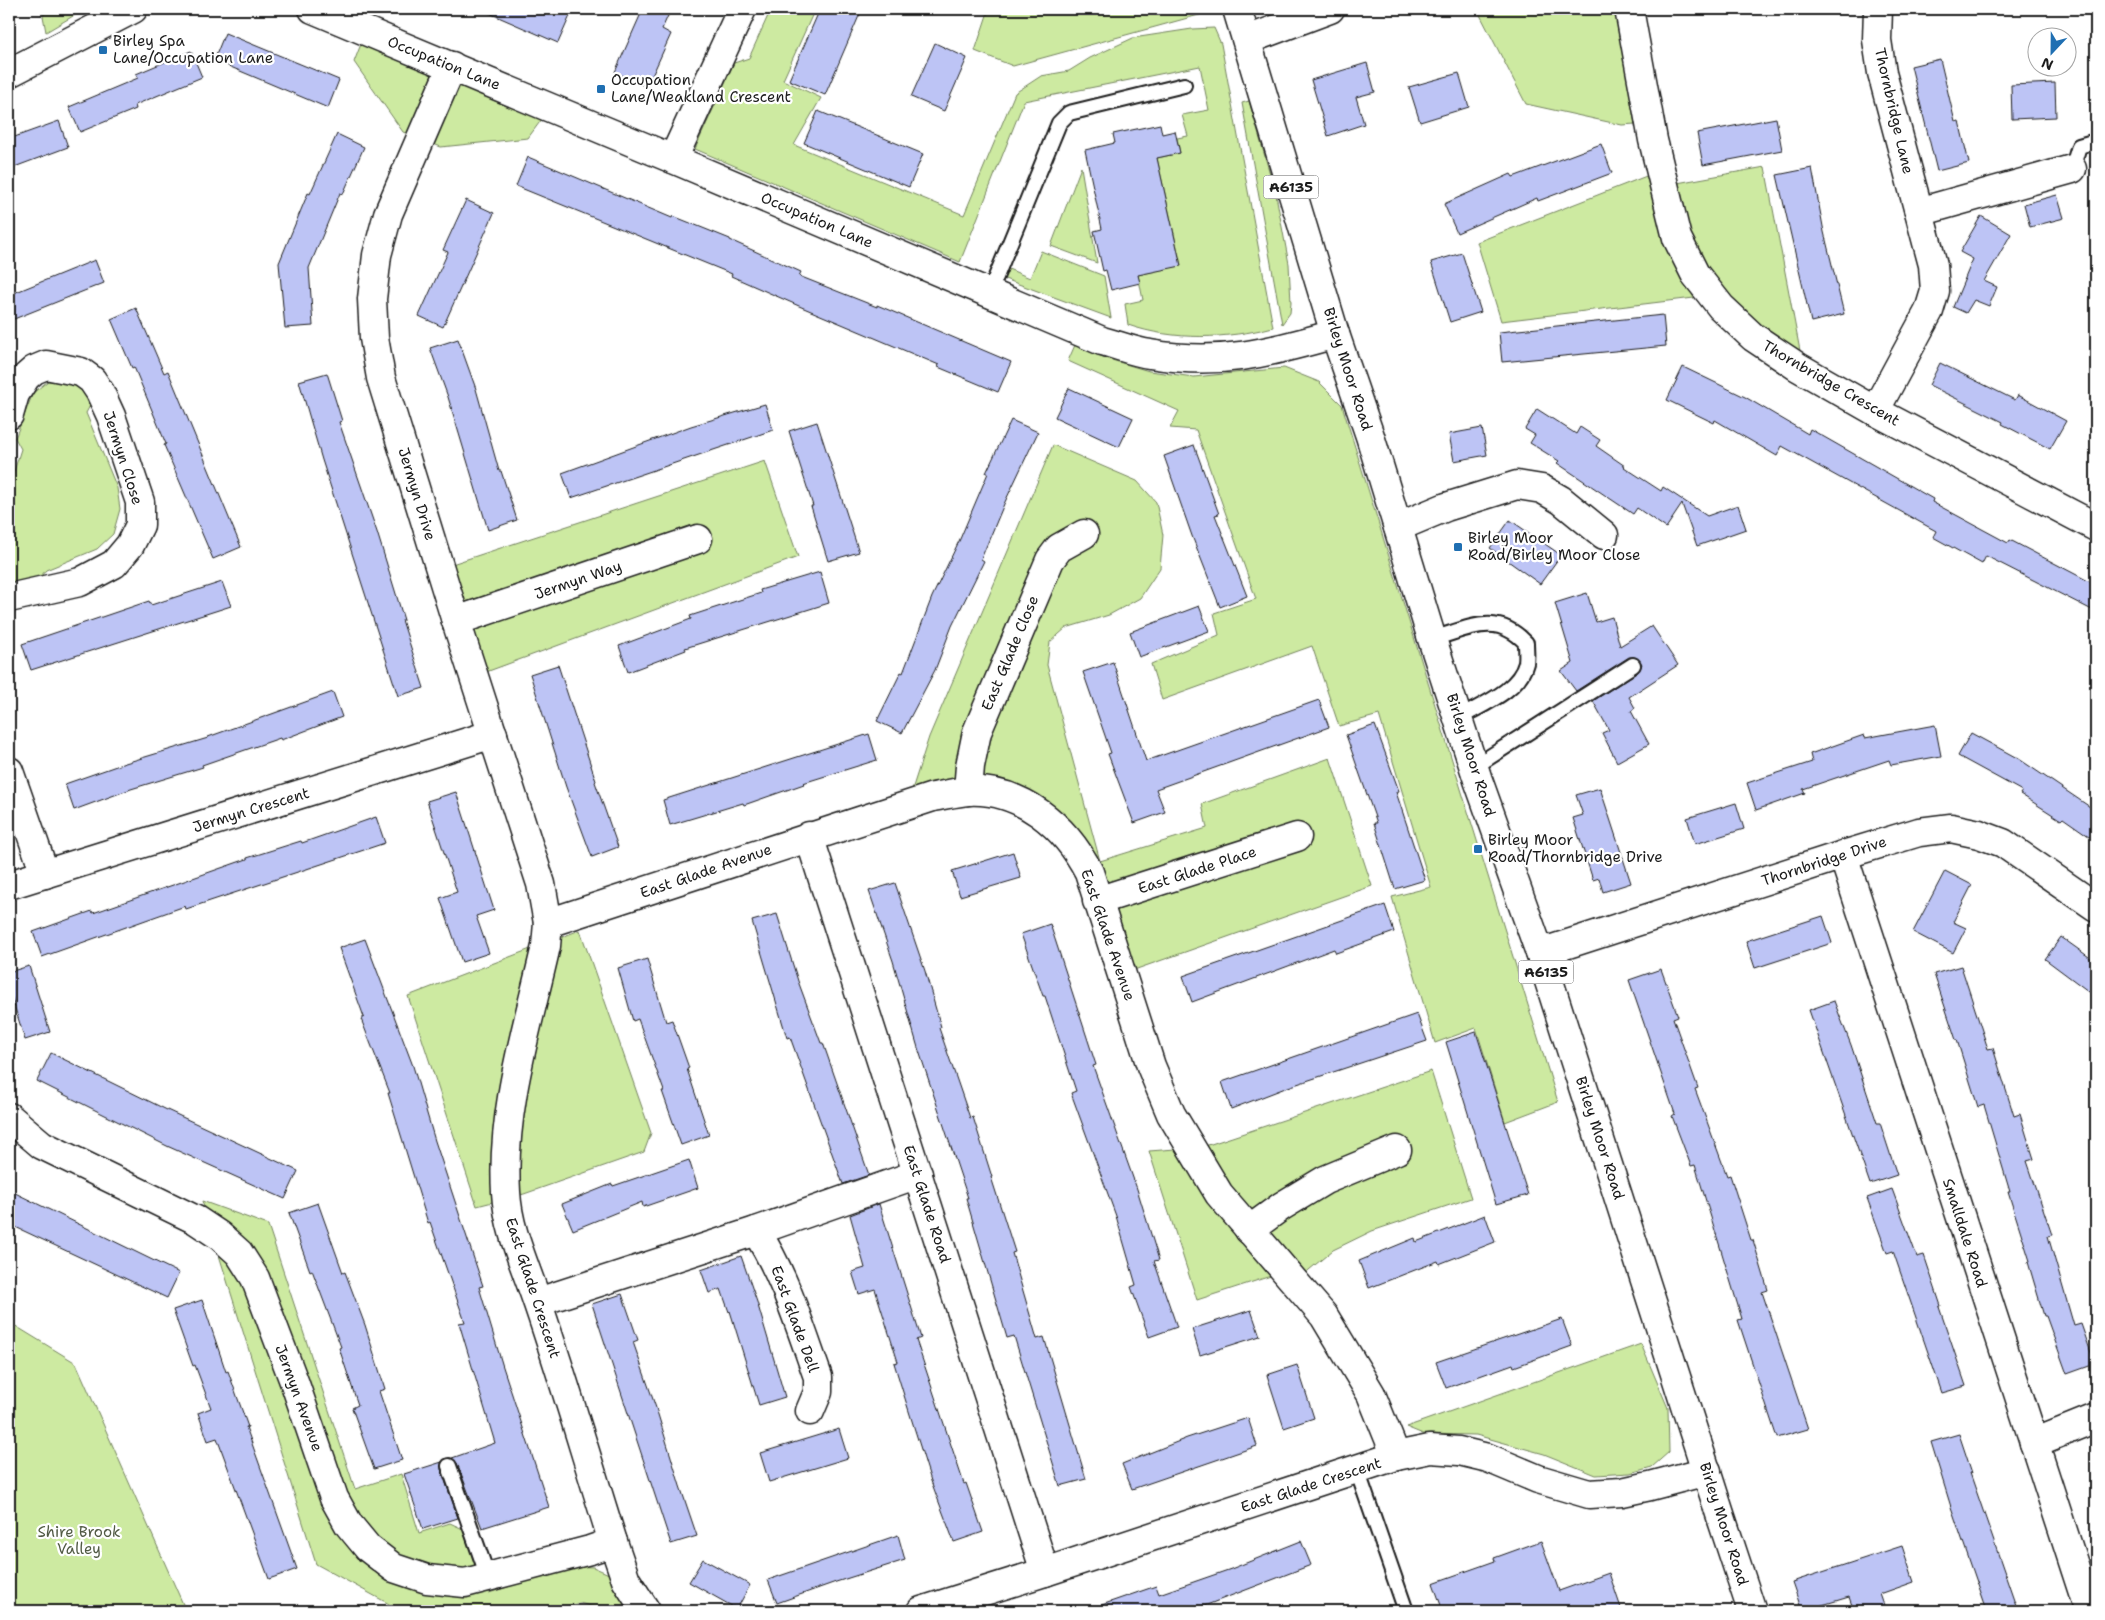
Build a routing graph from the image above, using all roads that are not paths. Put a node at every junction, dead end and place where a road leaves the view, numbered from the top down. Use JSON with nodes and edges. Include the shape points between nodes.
{"nodes":[{"id":1,"x":313,"y":9,"type":"edge"},
{"id":2,"x":742,"y":9,"type":"edge"},
{"id":3,"x":1237,"y":9,"type":"edge"},
{"id":4,"x":1330,"y":9,"type":"edge"},
{"id":5,"x":1629,"y":9,"type":"edge"},
{"id":6,"x":1878,"y":9,"type":"edge"},
{"id":7,"x":125,"y":11,"type":"edge"},
{"id":8,"x":1247,"y":40,"type":"junction"},
{"id":9,"x":452,"y":66,"type":"junction"},
{"id":10,"x":9,"y":73,"type":"edge"},
{"id":11,"x":1184,"y":85,"type":"dead end"},
{"id":12,"x":2096,"y":141,"type":"edge"},
{"id":13,"x":673,"y":159,"type":"junction"},
{"id":14,"x":2072,"y":169,"type":"joint"},
{"id":15,"x":1919,"y":212,"type":"junction"},
{"id":16,"x":990,"y":294,"type":"junction"},
{"id":17,"x":1335,"y":334,"type":"junction"},
{"id":18,"x":1875,"y":410,"type":"junction"},
{"id":19,"x":9,"y":415,"type":"edge"},
{"id":20,"x":2096,"y":525,"type":"edge"},
{"id":21,"x":1398,"y":527,"type":"junction"},
{"id":22,"x":1084,"y":534,"type":"dead end"},
{"id":23,"x":1604,"y":535,"type":"dead end"},
{"id":24,"x":698,"y":539,"type":"dead end"},
{"id":25,"x":9,"y":598,"type":"edge"},
{"id":26,"x":456,"y":621,"type":"junction"},
{"id":27,"x":1432,"y":639,"type":"junction"},
{"id":28,"x":1633,"y":665,"type":"dead end"},
{"id":29,"x":1459,"y":718,"type":"junction"},
{"id":30,"x":493,"y":734,"type":"junction"},
{"id":31,"x":1474,"y":768,"type":"junction"},
{"id":32,"x":9,"y":771,"type":"edge"},
{"id":33,"x":968,"y":791,"type":"junction"},
{"id":34,"x":809,"y":836,"type":"junction"},
{"id":35,"x":1297,"y":837,"type":"dead end"},
{"id":36,"x":1843,"y":855,"type":"junction"},
{"id":37,"x":45,"y":874,"type":"junction"},
{"id":38,"x":9,"y":885,"type":"edge"},
{"id":39,"x":1097,"y":901,"type":"junction"},
{"id":40,"x":2096,"y":907,"type":"edge"},
{"id":41,"x":548,"y":923,"type":"junction"},
{"id":42,"x":1540,"y":953,"type":"junction"},
{"id":43,"x":9,"y":1118,"type":"edge"},
{"id":44,"x":1398,"y":1150,"type":"dead end"},
{"id":45,"x":918,"y":1174,"type":"junction"},
{"id":46,"x":1249,"y":1230,"type":"junction"},
{"id":47,"x":756,"y":1231,"type":"junction"},
{"id":48,"x":538,"y":1302,"type":"junction"},
{"id":49,"x":810,"y":1411,"type":"dead end"},
{"id":50,"x":2096,"y":1418,"type":"edge"},
{"id":51,"x":2034,"y":1443,"type":"junction"},
{"id":52,"x":1396,"y":1456,"type":"junction"},
{"id":53,"x":449,"y":1466,"type":"dead end"},
{"id":54,"x":1357,"y":1470,"type":"junction"},
{"id":55,"x":1707,"y":1471,"type":"junction"},
{"id":56,"x":613,"y":1542,"type":"junction"},
{"id":57,"x":1045,"y":1572,"type":"junction"},
{"id":58,"x":488,"y":1577,"type":"junction"},
{"id":59,"x":646,"y":1611,"type":"edge"},
{"id":60,"x":921,"y":1611,"type":"edge"},
{"id":61,"x":1406,"y":1611,"type":"edge"},
{"id":62,"x":1752,"y":1611,"type":"edge"},
{"id":63,"x":2089,"y":1611,"type":"edge"}],
"edges":[{"from":1,"to":9,"type":"street","name":"Occupation Lane"},
{"from":2,"to":13,"type":"street"},
{"from":3,"to":8,"type":"street","name":"Birley Moor Road","number":"A6135"},
{"from":4,"to":8,"type":"street"},
{"from":5,"to":18,"type":"street","name":"Thornbridge Crescent","via":[[1666,196],[1678,238],[1695,274],[1721,307],[1753,337]]},
{"from":6,"to":15,"type":"street","name":"Thornbridge Lane","via":[[1877,40],[1882,73]]},
{"from":7,"to":10,"type":"street"},
{"from":8,"to":17,"type":"street","name":"Birley Moor Road","number":"A6135"},
{"from":9,"to":13,"type":"street","name":"Occupation Lane"},
{"from":9,"to":26,"type":"street","name":"Jermyn Drive","via":[[388,214],[377,255],[372,299],[381,378]]},
{"from":11,"to":16,"type":"lane","via":[[1069,113],[1059,123]]},
{"from":12,"to":14,"type":"lane","via":[[2079,146]]},
{"from":13,"to":16,"type":"street","name":"Occupation Lane"},
{"from":14,"to":15,"type":"street"},
{"from":15,"to":18,"type":"street","name":"Thornbridge Lane","via":[[1933,265],[1935,291],[1929,311]]},
{"from":16,"to":17,"type":"street","name":"Occupation Lane","via":[[1102,341],[1148,354],[1180,358],[1216,360],[1266,354]]},
{"from":17,"to":21,"type":"street","name":"Birley Moor Road","number":"A6135"},
{"from":18,"to":20,"type":"street","name":"Thornbridge Crescent"},
{"from":19,"to":25,"type":"street","name":"Jermyn Close","via":[[15,394],[26,376],[34,370],[46,365],[81,372],[92,380],[111,416],[140,502],[140,525],[130,545],[114,564],[80,582]]},
{"from":21,"to":23,"type":"street","via":[[1446,507],[1517,485],[1542,489]]},
{"from":21,"to":27,"type":"street","name":"Birley Moor Road","number":"A6135"},
{"from":22,"to":33,"type":"street","name":"East Glade Close","via":[[1059,548],[1050,560],[977,732]]},
{"from":24,"to":26,"type":"street","name":"Jermyn Way"},
{"from":26,"to":30,"type":"street","name":"Jermyn Drive"},
{"from":27,"to":29,"type":"street","name":"Birley Moor Road","number":"A6135"},
{"from":27,"to":29,"type":"lane","via":[[1483,624],[1501,625],[1516,632],[1526,643],[1526,662],[1517,680]]},
{"from":28,"to":31,"type":"lane"},
{"from":29,"to":31,"type":"street","name":"Birley Moor Road","number":"A6135"},
{"from":30,"to":37,"type":"street","name":"Jermyn Crescent"},
{"from":30,"to":41,"type":"street","name":"Jermyn Drive","via":[[541,884]]},
{"from":31,"to":42,"type":"street","name":"Birley Moor Road","number":"A6135"},
{"from":32,"to":37,"type":"street"},
{"from":33,"to":34,"type":"street","name":"East Glade Avenue","via":[[934,797]]},
{"from":33,"to":39,"type":"street","name":"East Glade Avenue","via":[[1000,794],[1030,806],[1058,827],[1078,850],[1089,872]]},
{"from":34,"to":41,"type":"street","name":"East Glade Avenue"},
{"from":34,"to":45,"type":"street","name":"East Glade Road"},
{"from":35,"to":39,"type":"street","name":"East Glade Place"},
{"from":36,"to":40,"type":"street","name":"Thornbridge Drive","via":[[1919,832],[1951,828],[2003,843]]},
{"from":36,"to":42,"type":"street","name":"Thornbridge Drive"},
{"from":36,"to":51,"type":"street","name":"Smalldale Road"},
{"from":37,"to":38,"type":"street","name":"Jermyn Crescent"},
{"from":39,"to":46,"type":"street","name":"East Glade Avenue","via":[[1151,1066],[1171,1114],[1219,1194]]},
{"from":41,"to":48,"type":"street","name":"East Glade Crescent","via":[[546,946],[510,1107],[505,1158],[508,1210],[519,1252]]},
{"from":42,"to":55,"type":"street","name":"Birley Moor Road","number":"A6135"},
{"from":43,"to":58,"type":"street","name":"Jermyn Avenue","via":[[42,1145],[196,1220],[239,1253],[255,1278],[334,1498],[349,1526],[368,1548],[394,1568],[428,1579],[465,1583]]},
{"from":44,"to":46,"type":"street","via":[[1325,1180]]},
{"from":45,"to":47,"type":"street"},
{"from":45,"to":57,"type":"street","name":"East Glade Road"},
{"from":46,"to":52,"type":"street","name":"East Glade Avenue","via":[[1324,1316],[1371,1394]]},
{"from":47,"to":48,"type":"street"},
{"from":47,"to":49,"type":"street","name":"East Glade Dell","via":[[782,1279],[818,1377],[818,1392]]},
{"from":48,"to":56,"type":"street","name":"East Glade Crescent"},
{"from":50,"to":51,"type":"street"},
{"from":51,"to":63,"type":"street","name":"Smalldale Road"},
{"from":52,"to":54,"type":"street","name":"East Glade Crescent"},
{"from":52,"to":55,"type":"street","name":"East Glade Crescent","via":[[1430,1449],[1459,1451],[1589,1494],[1622,1492]]},
{"from":53,"to":58,"type":"lane"},
{"from":54,"to":57,"type":"street","name":"East Glade Crescent"},
{"from":54,"to":61,"type":"lane"},
{"from":55,"to":62,"type":"street","name":"Birley Moor Road","number":"A6135"},
{"from":56,"to":58,"type":"street","name":"Jermyn Avenue"},
{"from":56,"to":59,"type":"street","name":"East Glade Crescent","via":[[626,1580]]},
{"from":57,"to":60,"type":"street","name":"East Glade Crescent"}]}
